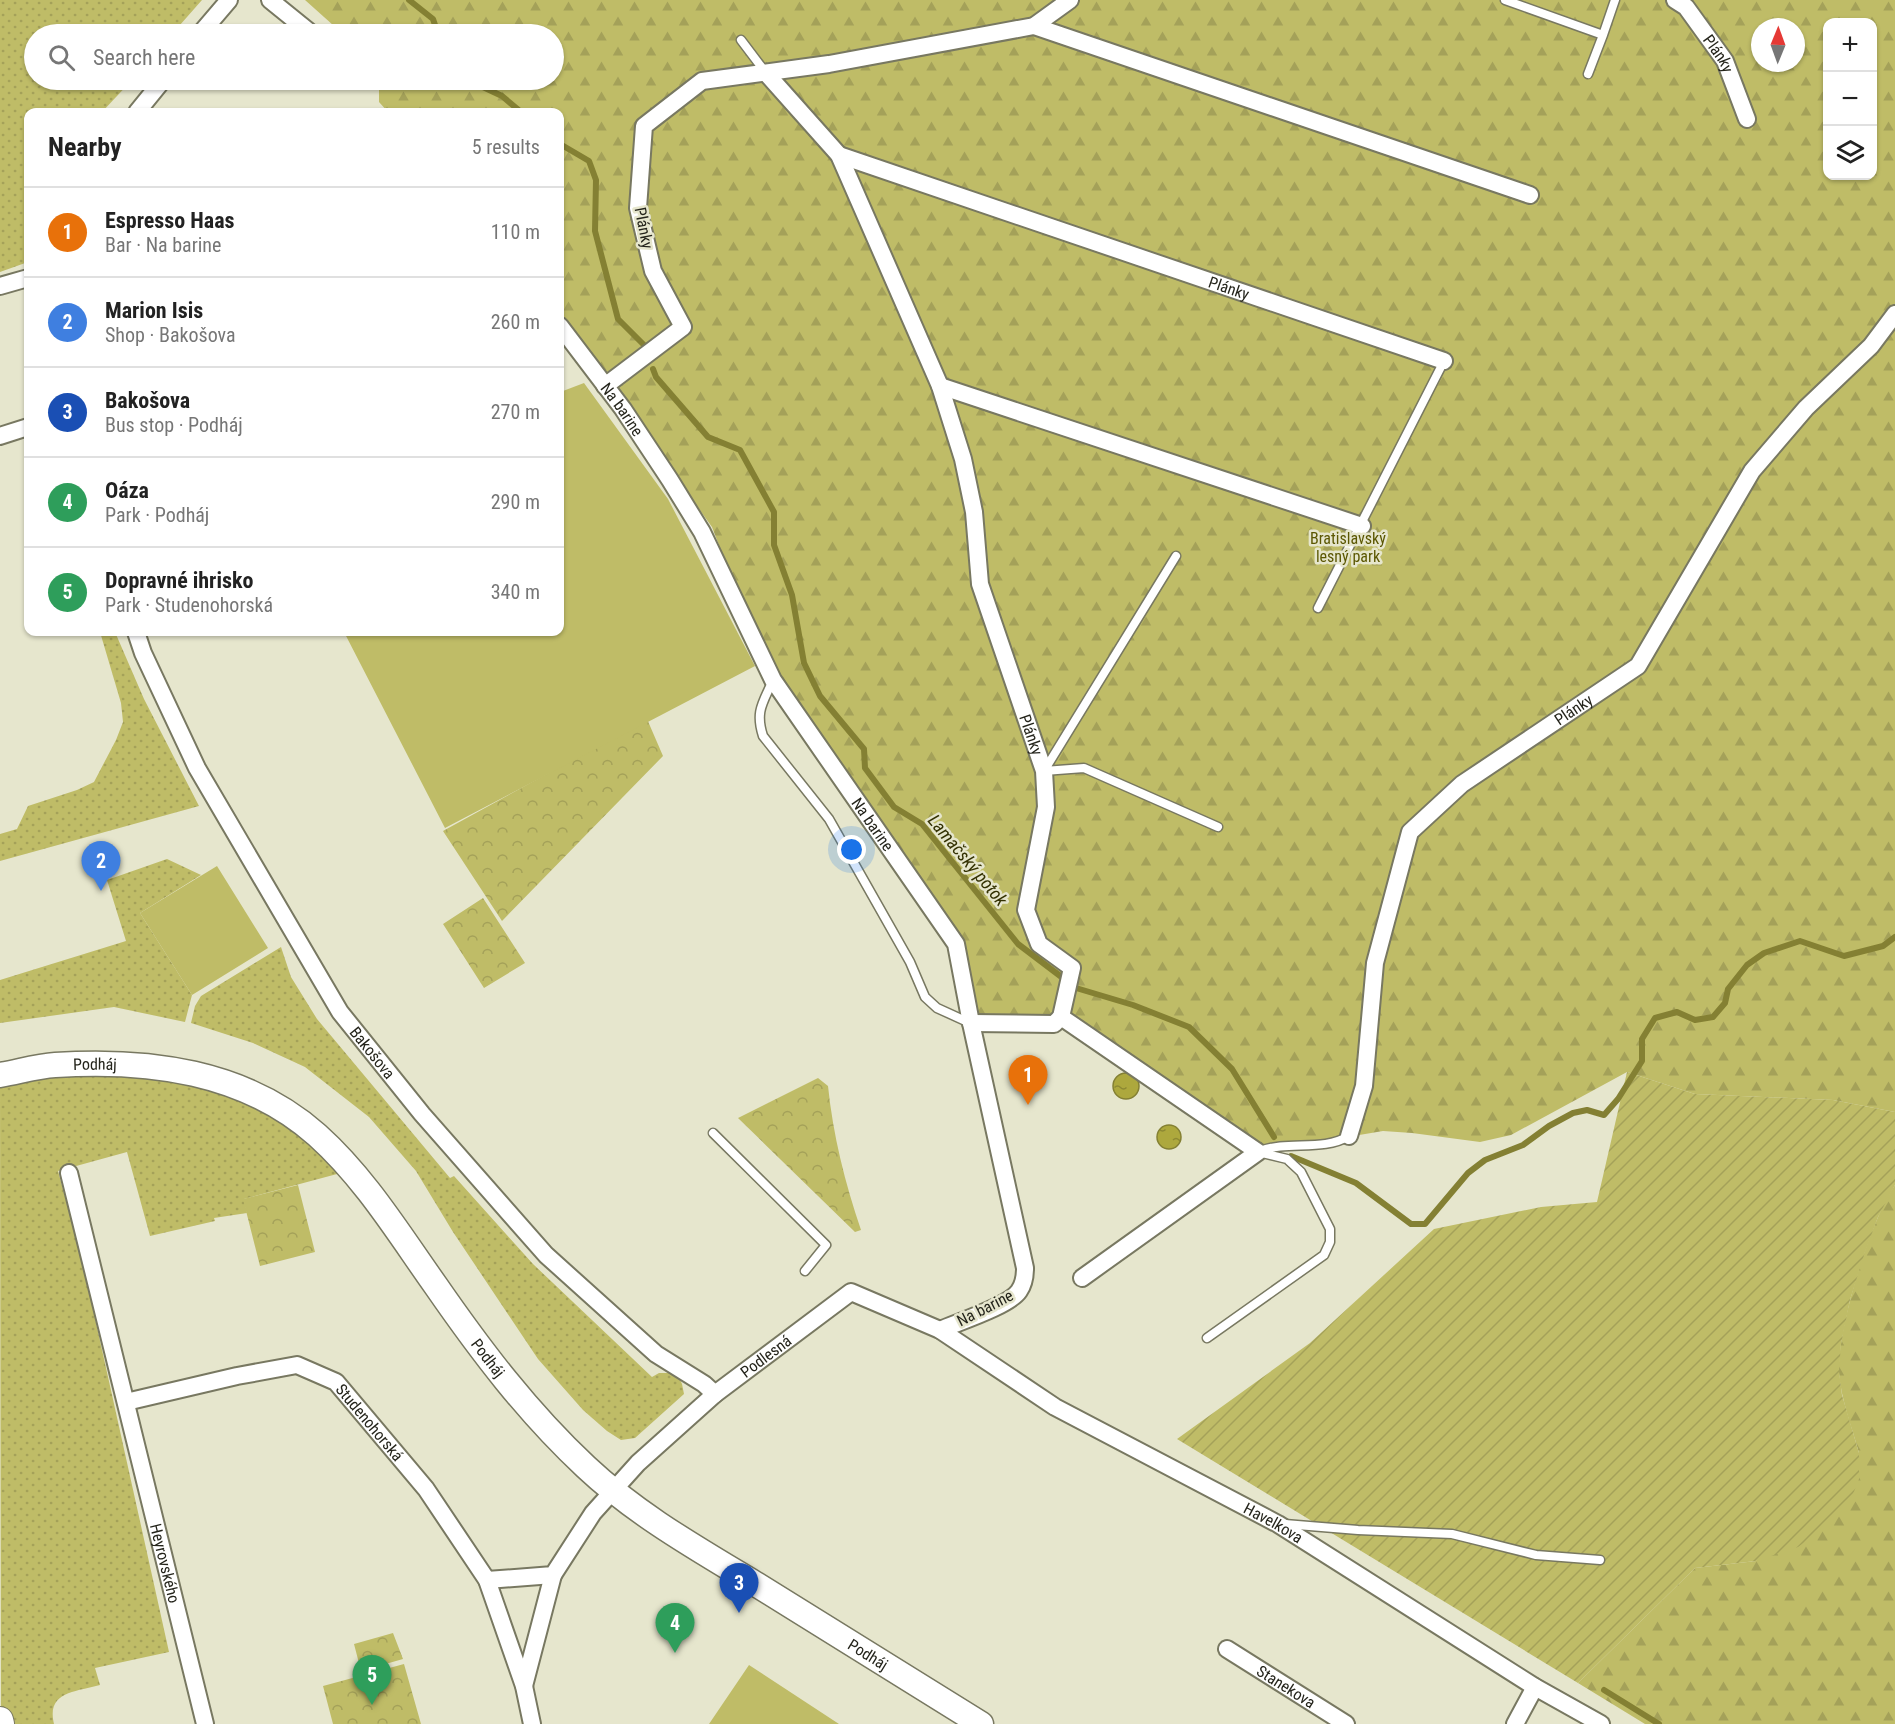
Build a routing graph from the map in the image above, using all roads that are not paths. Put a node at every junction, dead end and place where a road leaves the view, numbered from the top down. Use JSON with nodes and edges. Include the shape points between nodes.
{"nodes":[{"id":1,"x":229,"y":0,"type":"edge"},
{"id":2,"x":270,"y":0,"type":"edge"},
{"id":3,"x":1070,"y":0,"type":"edge"},
{"id":4,"x":1505,"y":0,"type":"edge"},
{"id":5,"x":1615,"y":0,"type":"edge"},
{"id":6,"x":1675,"y":0,"type":"edge"},
{"id":7,"x":209,"y":24,"type":"edge"},
{"id":8,"x":300,"y":24,"type":"edge"},
{"id":9,"x":1034,"y":26,"type":"junction"},
{"id":10,"x":1603,"y":35,"type":"junction"},
{"id":11,"x":741,"y":40,"type":"dead end"},
{"id":12,"x":766,"y":73,"type":"junction"},
{"id":13,"x":1588,"y":74,"type":"dead end"},
{"id":14,"x":155,"y":90,"type":"edge"},
{"id":15,"x":140,"y":108,"type":"edge"},
{"id":16,"x":1747,"y":119,"type":"dead end"},
{"id":17,"x":839,"y":155,"type":"junction"},
{"id":18,"x":1530,"y":195,"type":"dead end"},
{"id":19,"x":24,"y":279,"type":"edge"},
{"id":20,"x":0,"y":286,"type":"edge"},
{"id":21,"x":1895,"y":314,"type":"edge"},
{"id":22,"x":564,"y":331,"type":"edge"},
{"id":23,"x":1444,"y":361,"type":"joint"},
{"id":24,"x":940,"y":386,"type":"junction"},
{"id":25,"x":605,"y":387,"type":"junction"},
{"id":26,"x":24,"y":428,"type":"edge"},
{"id":27,"x":0,"y":436,"type":"edge"},
{"id":28,"x":1362,"y":526,"type":"junction"},
{"id":29,"x":1176,"y":556,"type":"dead end"},
{"id":30,"x":1318,"y":608,"type":"dead end"},
{"id":31,"x":137,"y":636,"type":"edge"},
{"id":32,"x":773,"y":680,"type":"junction"},
{"id":33,"x":1044,"y":771,"type":"junction"},
{"id":34,"x":1218,"y":827,"type":"dead end"},
{"id":35,"x":1061,"y":1017,"type":"junction"},
{"id":36,"x":971,"y":1023,"type":"junction"},
{"id":37,"x":0,"y":1060,"type":"edge"},
{"id":38,"x":52,"y":1065,"type":"junction"},
{"id":39,"x":0,"y":1075,"type":"edge"},
{"id":40,"x":0,"y":1088,"type":"edge"},
{"id":41,"x":713,"y":1133,"type":"dead end"},
{"id":42,"x":1349,"y":1136,"type":"joint"},
{"id":43,"x":1258,"y":1152,"type":"junction"},
{"id":44,"x":69,"y":1173,"type":"dead end"},
{"id":45,"x":805,"y":1271,"type":"dead end"},
{"id":46,"x":1082,"y":1278,"type":"dead end"},
{"id":47,"x":940,"y":1330,"type":"junction"},
{"id":48,"x":1207,"y":1338,"type":"dead end"},
{"id":49,"x":715,"y":1394,"type":"junction"},
{"id":50,"x":126,"y":1402,"type":"junction"},
{"id":51,"x":612,"y":1490,"type":"junction"},
{"id":52,"x":1278,"y":1524,"type":"junction"},
{"id":53,"x":1600,"y":1560,"type":"dead end"},
{"id":54,"x":553,"y":1575,"type":"junction"},
{"id":55,"x":488,"y":1580,"type":"junction"},
{"id":56,"x":1227,"y":1649,"type":"dead end"},
{"id":57,"x":524,"y":1686,"type":"junction"},
{"id":58,"x":1535,"y":1687,"type":"junction"},
{"id":59,"x":0,"y":1720,"type":"edge"},
{"id":60,"x":1,"y":1724,"type":"edge"},
{"id":61,"x":205,"y":1724,"type":"edge"},
{"id":62,"x":532,"y":1724,"type":"edge"},
{"id":63,"x":981,"y":1724,"type":"edge"},
{"id":64,"x":1346,"y":1724,"type":"edge"},
{"id":65,"x":1515,"y":1724,"type":"edge"},
{"id":66,"x":1601,"y":1724,"type":"edge"}],
"edges":[{"from":1,"to":7,"type":"street"},
{"from":2,"to":8,"type":"street"},
{"from":3,"to":9,"type":"street","name":"Plánky"},
{"from":4,"to":10,"type":"lane"},
{"from":5,"to":10,"type":"lane"},
{"from":6,"to":16,"type":"street","name":"Plánky","via":[[1686,7],[1725,61]]},
{"from":9,"to":12,"type":"street","name":"Plánky"},
{"from":9,"to":18,"type":"street","name":"Plánky"},
{"from":10,"to":13,"type":"lane"},
{"from":11,"to":12,"type":"lane","name":"Plánky"},
{"from":12,"to":17,"type":"street","name":"Plánky"},
{"from":12,"to":25,"type":"street","name":"Plánky","via":[[702,81],[644,126],[638,208],[653,271],[682,327]]},
{"from":14,"to":15,"type":"street"},
{"from":17,"to":23,"type":"street","name":"Plánky"},
{"from":17,"to":24,"type":"street","name":"Plánky"},
{"from":19,"to":20,"type":"street"},
{"from":21,"to":42,"type":"street","name":"Plánky","via":[[1871,346],[1806,408],[1752,471],[1638,666],[1462,784],[1410,832],[1375,963],[1364,1086]]},
{"from":22,"to":25,"type":"street","name":"Na barine"},
{"from":23,"to":28,"type":"lane","name":"Plánky"},
{"from":24,"to":28,"type":"street"},
{"from":24,"to":33,"type":"street","name":"Plánky","via":[[963,459],[974,512],[980,584]]},
{"from":25,"to":32,"type":"street","name":"Na barine","via":[[702,532]]},
{"from":26,"to":27,"type":"street"},
{"from":28,"to":30,"type":"lane","name":"Plánky"},
{"from":29,"to":33,"type":"lane","name":"Plánky"},
{"from":31,"to":49,"type":"street","name":"Bakošova","via":[[197,768],[340,1012],[422,1114],[546,1256],[656,1354]]},
{"from":32,"to":36,"type":"street","name":"Na barine","via":[[956,944]]},
{"from":32,"to":36,"type":"lane","via":[[759,711],[763,736],[829,819],[910,962],[925,997],[938,1008]]},
{"from":33,"to":34,"type":"lane","name":"Plánky","via":[[1084,768]]},
{"from":33,"to":35,"type":"street","name":"Plánky","via":[[1046,807],[1026,910],[1039,944],[1072,970]]},
{"from":35,"to":36,"type":"street","via":[[1054,1024]]},
{"from":35,"to":43,"type":"street"},
{"from":36,"to":47,"type":"street","name":"Na barine","via":[[1025,1268],[1024,1280],[1019,1292],[1005,1303]]},
{"from":37,"to":38,"type":"street"},
{"from":38,"to":39,"type":"street","name":"Podháj"},
{"from":38,"to":40,"type":"street"},
{"from":38,"to":51,"type":"street","name":"Podháj","via":[[130,1064],[187,1071],[232,1086],[297,1119],[334,1152],[375,1199],[503,1378],[585,1467]]},
{"from":41,"to":45,"type":"lane","via":[[826,1245]]},
{"from":42,"to":43,"type":"lane","via":[[1326,1145],[1273,1146]]},
{"from":43,"to":46,"type":"street"},
{"from":43,"to":48,"type":"lane","via":[[1287,1159],[1301,1172],[1329,1229],[1330,1242],[1324,1255]]},
{"from":44,"to":50,"type":"street","name":"Heyrovského"},
{"from":47,"to":49,"type":"street","name":"Podlesná","via":[[851,1292]]},
{"from":47,"to":52,"type":"street","name":"Havelkova","via":[[1055,1407]]},
{"from":49,"to":51,"type":"street","name":"Podlesná"},
{"from":50,"to":55,"type":"street","name":"Studenohorská","via":[[297,1365],[336,1382],[426,1489]]},
{"from":50,"to":61,"type":"street","name":"Heyrovského"},
{"from":51,"to":54,"type":"street","name":"Studenohorská"},
{"from":51,"to":63,"type":"street","name":"Podháj","via":[[657,1523]]},
{"from":52,"to":53,"type":"lane","via":[[1452,1534],[1528,1554]]},
{"from":52,"to":58,"type":"street","name":"Havelkova"},
{"from":54,"to":55,"type":"street"},
{"from":54,"to":57,"type":"street","name":"Studenohorská"},
{"from":55,"to":57,"type":"street","name":"Studenohorská"},
{"from":56,"to":64,"type":"street","name":"Stanekova"},
{"from":57,"to":62,"type":"street","name":"Studenohorská"},
{"from":58,"to":65,"type":"street"},
{"from":58,"to":66,"type":"street","name":"Havelkova"},
{"from":59,"to":60,"type":"main road"}]}
